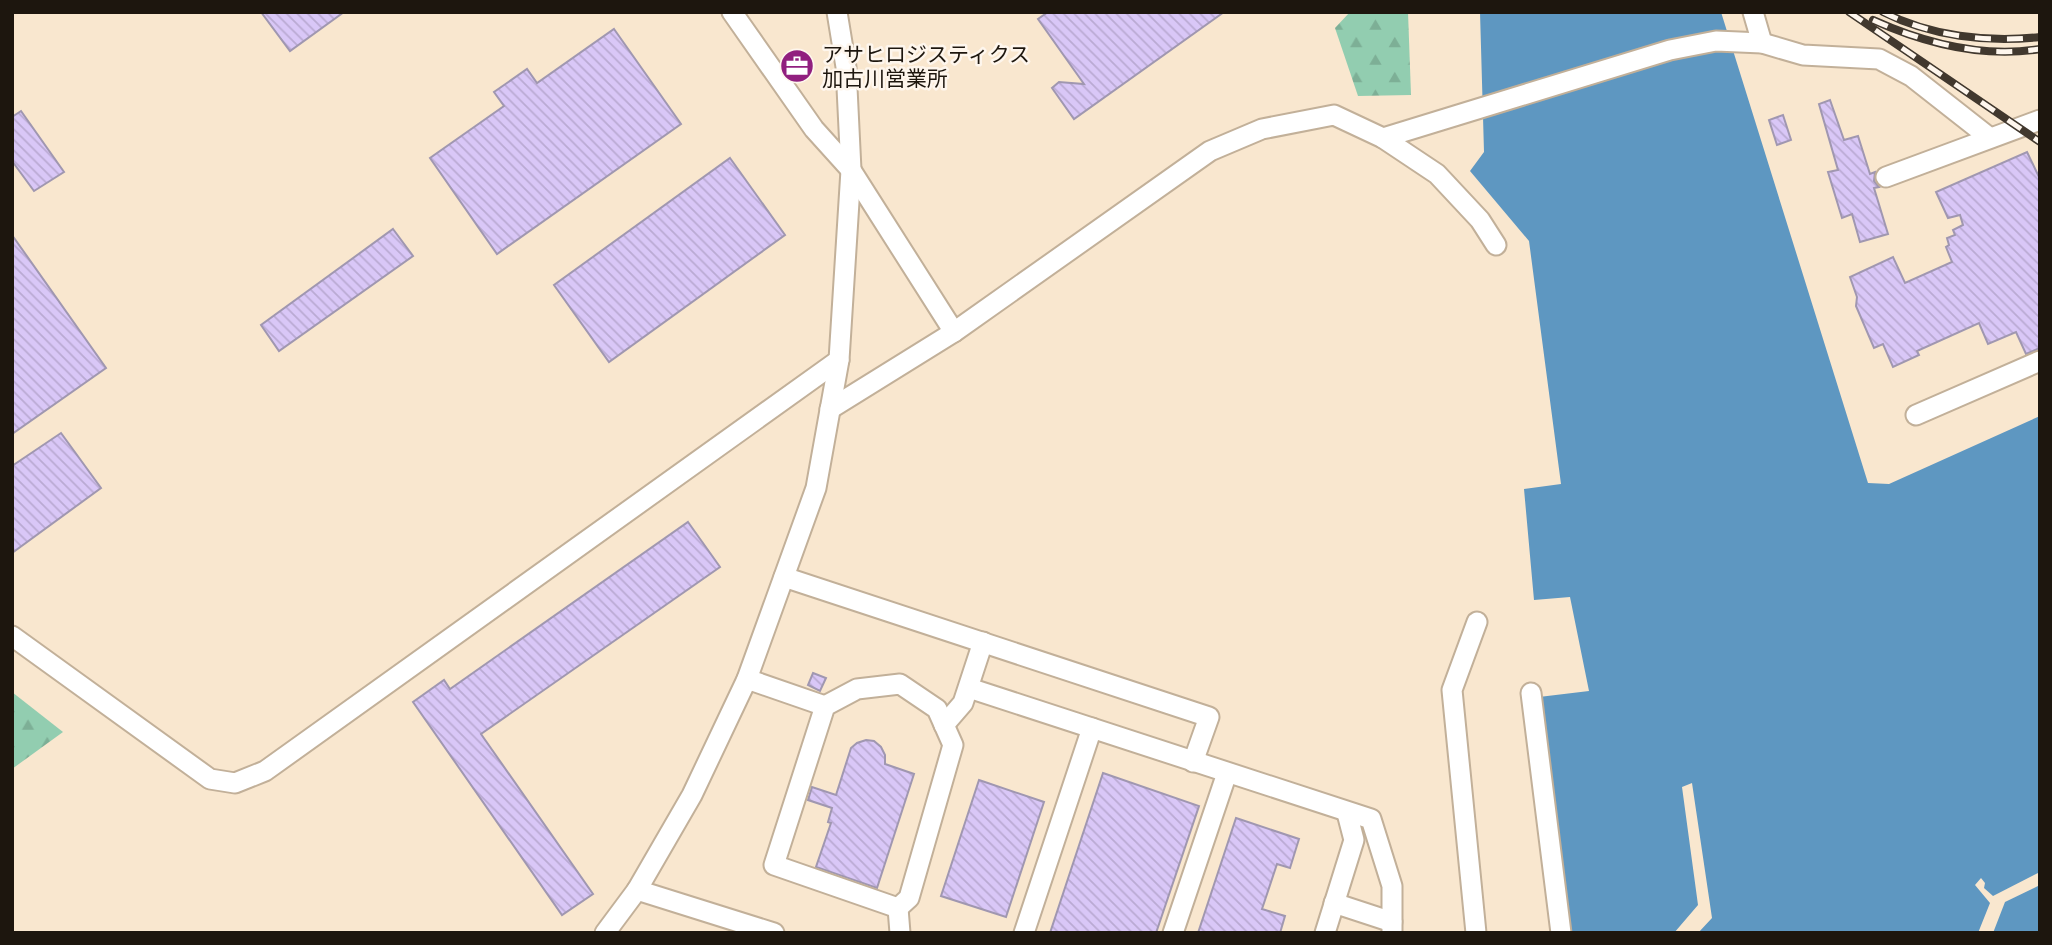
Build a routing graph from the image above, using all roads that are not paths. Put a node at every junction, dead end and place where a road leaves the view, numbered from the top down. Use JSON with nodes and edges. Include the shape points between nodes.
{"nodes":[{"id":1,"x":732,"y":12,"type":"edge"},
{"id":2,"x":837,"y":12,"type":"edge"},
{"id":3,"x":1753,"y":12,"type":"edge"},
{"id":4,"x":1762,"y":43,"type":"junction"},
{"id":5,"x":2040,"y":120,"type":"edge"},
{"id":6,"x":1383,"y":138,"type":"junction"},
{"id":7,"x":1990,"y":138,"type":"junction"},
{"id":8,"x":851,"y":170,"type":"junction"},
{"id":9,"x":1886,"y":177,"type":"dead end"},
{"id":10,"x":1496,"y":245,"type":"dead end"},
{"id":11,"x":954,"y":332,"type":"junction"},
{"id":12,"x":839,"y":360,"type":"junction"},
{"id":13,"x":2040,"y":361,"type":"edge"},
{"id":14,"x":830,"y":409,"type":"junction"},
{"id":15,"x":1916,"y":415,"type":"dead end"},
{"id":16,"x":784,"y":577,"type":"junction"},
{"id":17,"x":1477,"y":622,"type":"dead end"},
{"id":18,"x":12,"y":636,"type":"edge"},
{"id":19,"x":983,"y":642,"type":"junction"},
{"id":20,"x":747,"y":679,"type":"junction"},
{"id":21,"x":969,"y":688,"type":"junction"},
{"id":22,"x":1531,"y":693,"type":"dead end"},
{"id":23,"x":825,"y":706,"type":"junction"},
{"id":24,"x":944,"y":725,"type":"junction"},
{"id":25,"x":1092,"y":729,"type":"junction"},
{"id":26,"x":1194,"y":762,"type":"junction"},
{"id":27,"x":1227,"y":773,"type":"junction"},
{"id":28,"x":1347,"y":813,"type":"junction"},
{"id":29,"x":637,"y":890,"type":"junction"},
{"id":30,"x":1334,"y":903,"type":"junction"},
{"id":31,"x":898,"y":908,"type":"junction"},
{"id":32,"x":1392,"y":927,"type":"edge"},
{"id":33,"x":605,"y":933,"type":"edge"},
{"id":34,"x":775,"y":933,"type":"edge"},
{"id":35,"x":900,"y":933,"type":"edge"},
{"id":36,"x":1024,"y":933,"type":"edge"},
{"id":37,"x":1173,"y":933,"type":"edge"},
{"id":38,"x":1325,"y":933,"type":"edge"},
{"id":39,"x":1476,"y":933,"type":"edge"},
{"id":40,"x":1561,"y":933,"type":"edge"}],
"edges":[{"from":1,"to":8,"type":"street","via":[[814,129]]},
{"from":2,"to":8,"type":"street","via":[[846,67]]},
{"from":3,"to":4,"type":"street"},
{"from":4,"to":6,"type":"street","via":[[1716,41],[1671,50]]},
{"from":4,"to":7,"type":"street","via":[[1803,55],[1879,59],[1911,76]]},
{"from":5,"to":7,"type":"street"},
{"from":6,"to":10,"type":"street","via":[[1437,174],[1480,220]]},
{"from":6,"to":11,"type":"street","via":[[1334,115],[1262,129],[1210,151]]},
{"from":7,"to":9,"type":"street"},
{"from":8,"to":11,"type":"street"},
{"from":8,"to":12,"type":"street"},
{"from":11,"to":14,"type":"street"},
{"from":12,"to":14,"type":"street"},
{"from":12,"to":18,"type":"street","via":[[265,771],[235,783],[210,779]]},
{"from":13,"to":15,"type":"street"},
{"from":14,"to":16,"type":"street","via":[[816,488]]},
{"from":16,"to":19,"type":"street"},
{"from":16,"to":20,"type":"street"},
{"from":17,"to":39,"type":"street","via":[[1452,691]]},
{"from":19,"to":21,"type":"street"},
{"from":19,"to":26,"type":"street","via":[[1209,717]]},
{"from":20,"to":23,"type":"street"},
{"from":20,"to":29,"type":"street","via":[[692,795]]},
{"from":21,"to":24,"type":"street"},
{"from":21,"to":25,"type":"street"},
{"from":22,"to":40,"type":"street"},
{"from":23,"to":24,"type":"street","via":[[858,689],[900,684],[937,709]]},
{"from":23,"to":31,"type":"street","via":[[774,865]]},
{"from":24,"to":31,"type":"street","via":[[953,745],[909,898]]},
{"from":25,"to":26,"type":"street"},
{"from":25,"to":36,"type":"street"},
{"from":26,"to":27,"type":"street"},
{"from":27,"to":28,"type":"street"},
{"from":27,"to":37,"type":"street"},
{"from":28,"to":30,"type":"street","via":[[1354,840]]},
{"from":28,"to":32,"type":"street","via":[[1371,819],[1392,886]]},
{"from":29,"to":33,"type":"street"},
{"from":29,"to":34,"type":"street"},
{"from":30,"to":32,"type":"street"},
{"from":30,"to":38,"type":"street"},
{"from":31,"to":35,"type":"street"}]}
